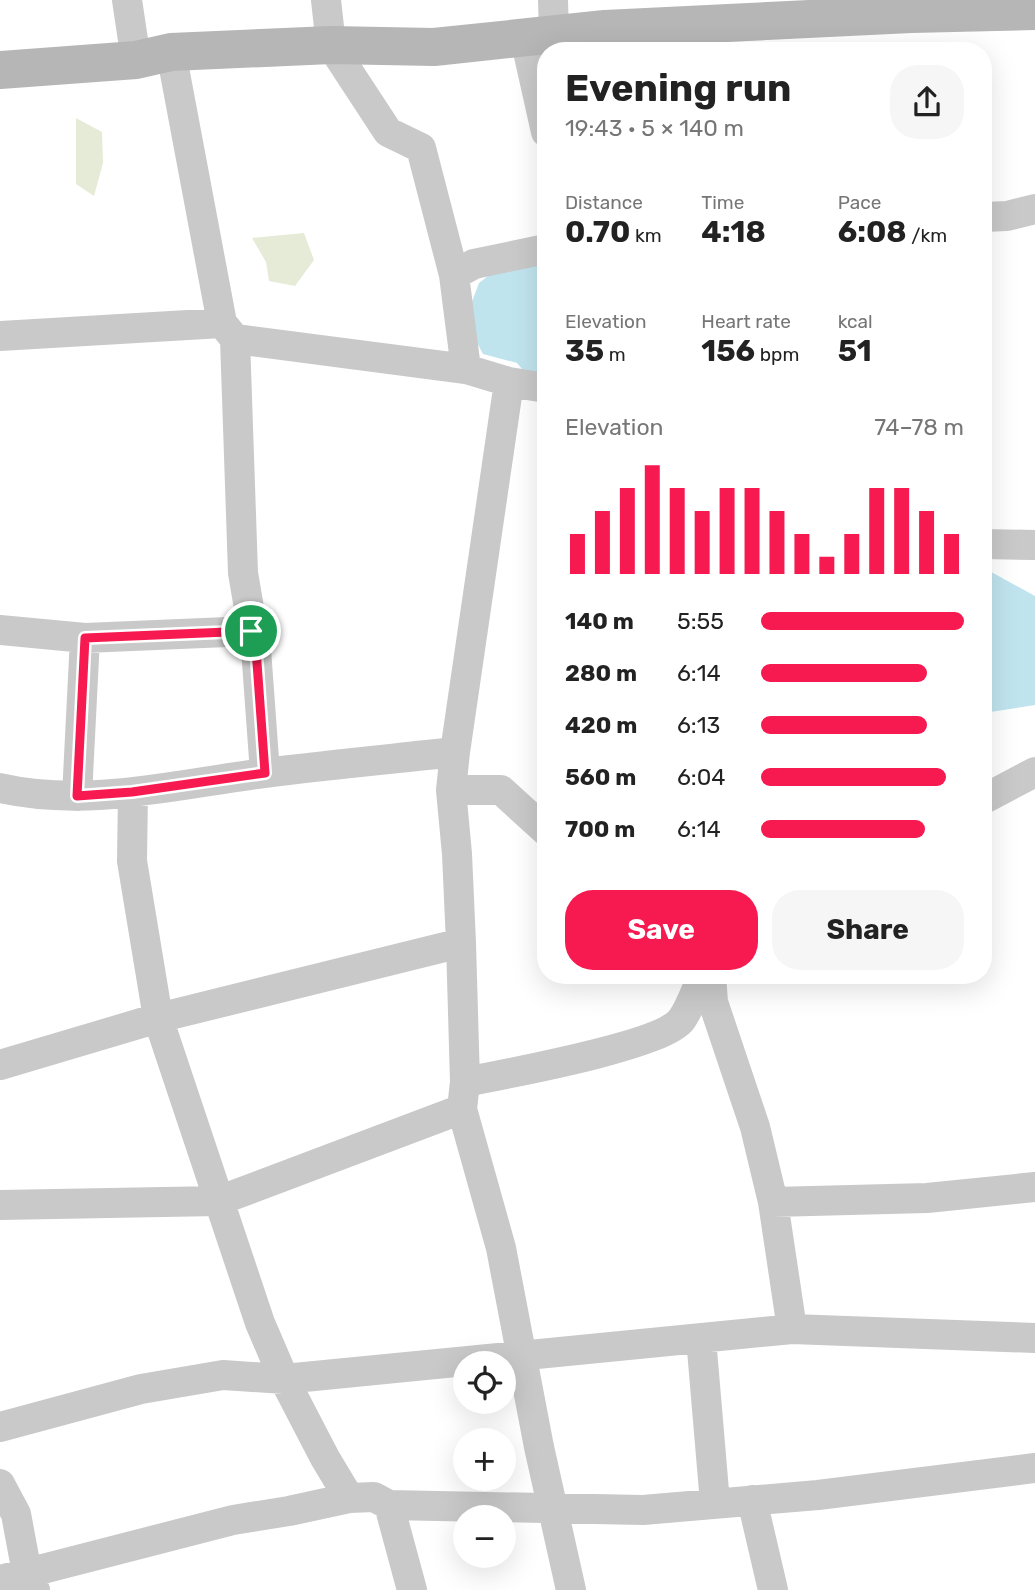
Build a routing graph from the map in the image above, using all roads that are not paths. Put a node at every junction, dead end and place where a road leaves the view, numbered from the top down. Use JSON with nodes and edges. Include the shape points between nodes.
{"nodes":[{"id":1,"x":127,"y":0,"type":"edge"},
{"id":2,"x":327,"y":0,"type":"edge"},
{"id":3,"x":911,"y":7,"type":"edge"},
{"id":4,"x":1035,"y":11,"type":"edge"},
{"id":5,"x":716,"y":12,"type":"edge"},
{"id":6,"x":544,"y":24,"type":"edge"},
{"id":7,"x":544,"y":42,"type":"edge"},
{"id":8,"x":331,"y":45,"type":"junction"},
{"id":9,"x":153,"y":56,"type":"junction"},
{"id":10,"x":0,"y":70,"type":"edge"},
{"id":11,"x":1035,"y":209,"type":"edge"},
{"id":12,"x":992,"y":217,"type":"edge"},
{"id":13,"x":537,"y":252,"type":"edge"},
{"id":14,"x":454,"y":275,"type":"junction"},
{"id":15,"x":228,"y":331,"type":"junction"},
{"id":16,"x":0,"y":336,"type":"edge"},
{"id":17,"x":466,"y":369,"type":"junction"},
{"id":18,"x":509,"y":382,"type":"junction"},
{"id":19,"x":537,"y":387,"type":"edge"},
{"id":20,"x":992,"y":544,"type":"edge"},
{"id":21,"x":1035,"y":545,"type":"edge"},
{"id":22,"x":0,"y":630,"type":"edge"},
{"id":23,"x":251,"y":631,"type":"junction"},
{"id":24,"x":85,"y":638,"type":"junction"},
{"id":25,"x":454,"y":752,"type":"junction"},
{"id":26,"x":1035,"y":772,"type":"edge"},
{"id":27,"x":265,"y":773,"type":"junction"},
{"id":28,"x":0,"y":788,"type":"edge"},
{"id":29,"x":451,"y":790,"type":"junction"},
{"id":30,"x":132,"y":792,"type":"junction"},
{"id":31,"x":992,"y":795,"type":"edge"},
{"id":32,"x":77,"y":796,"type":"junction"},
{"id":33,"x":537,"y":823,"type":"edge"},
{"id":34,"x":461,"y":943,"type":"junction"},
{"id":35,"x":699,"y":984,"type":"edge"},
{"id":36,"x":712,"y":984,"type":"edge"},
{"id":37,"x":158,"y":1018,"type":"junction"},
{"id":38,"x":0,"y":1065,"type":"edge"},
{"id":39,"x":463,"y":1095,"type":"junction"},
{"id":40,"x":1035,"y":1187,"type":"edge"},
{"id":41,"x":218,"y":1201,"type":"junction"},
{"id":42,"x":773,"y":1202,"type":"junction"},
{"id":43,"x":0,"y":1205,"type":"edge"},
{"id":44,"x":792,"y":1329,"type":"junction"},
{"id":45,"x":701,"y":1338,"type":"junction"},
{"id":46,"x":1035,"y":1338,"type":"edge"},
{"id":47,"x":522,"y":1355,"type":"junction"},
{"id":48,"x":284,"y":1378,"type":"junction"},
{"id":49,"x":0,"y":1427,"type":"edge"},
{"id":50,"x":1035,"y":1468,"type":"edge"},
{"id":51,"x":0,"y":1484,"type":"edge"},
{"id":52,"x":348,"y":1498,"type":"junction"},
{"id":53,"x":752,"y":1500,"type":"junction"},
{"id":54,"x":715,"y":1503,"type":"junction"},
{"id":55,"x":389,"y":1505,"type":"junction"},
{"id":56,"x":554,"y":1508,"type":"junction"},
{"id":57,"x":21,"y":1581,"type":"edge"},
{"id":58,"x":412,"y":1590,"type":"edge"},
{"id":59,"x":571,"y":1590,"type":"edge"},
{"id":60,"x":773,"y":1590,"type":"edge"}],
"edges":[{"from":1,"to":9,"type":"street"},
{"from":2,"to":8,"type":"street"},
{"from":3,"to":4,"type":"street"},
{"from":3,"to":5,"type":"street"},
{"from":5,"to":6,"type":"street","via":[[605,29]]},
{"from":6,"to":7,"type":"street"},
{"from":6,"to":8,"type":"street","via":[[434,47]]},
{"from":8,"to":9,"type":"street"},
{"from":8,"to":14,"type":"street","via":[[388,132],[421,148]]},
{"from":9,"to":10,"type":"street"},
{"from":9,"to":15,"type":"street"},
{"from":11,"to":12,"type":"street"},
{"from":13,"to":14,"type":"street","via":[[474,264]]},
{"from":14,"to":17,"type":"street"},
{"from":15,"to":16,"type":"street"},
{"from":15,"to":17,"type":"street"},
{"from":15,"to":23,"type":"street","via":[[243,573]]},
{"from":17,"to":18,"type":"street"},
{"from":18,"to":19,"type":"street"},
{"from":18,"to":25,"type":"street"},
{"from":20,"to":21,"type":"street"},
{"from":22,"to":24,"type":"street"},
{"from":23,"to":24,"type":"street"},
{"from":23,"to":27,"type":"street"},
{"from":24,"to":32,"type":"street"},
{"from":25,"to":27,"type":"street"},
{"from":25,"to":29,"type":"street"},
{"from":26,"to":31,"type":"street"},
{"from":27,"to":30,"type":"street"},
{"from":28,"to":32,"type":"street"},
{"from":29,"to":33,"type":"street","via":[[501,790]]},
{"from":29,"to":34,"type":"street"},
{"from":30,"to":32,"type":"street"},
{"from":30,"to":37,"type":"street","via":[[132,861]]},
{"from":34,"to":37,"type":"street"},
{"from":34,"to":39,"type":"street"},
{"from":35,"to":39,"type":"street","via":[[681,1021],[654,1037]]},
{"from":36,"to":42,"type":"street","via":[[713,1002],[755,1127]]},
{"from":37,"to":38,"type":"street"},
{"from":37,"to":41,"type":"street"},
{"from":39,"to":41,"type":"street"},
{"from":39,"to":47,"type":"street"},
{"from":40,"to":42,"type":"street","via":[[927,1198]]},
{"from":41,"to":43,"type":"street"},
{"from":41,"to":48,"type":"street"},
{"from":42,"to":44,"type":"street"},
{"from":44,"to":45,"type":"street"},
{"from":44,"to":46,"type":"street"},
{"from":45,"to":47,"type":"street"},
{"from":45,"to":54,"type":"street"},
{"from":47,"to":48,"type":"street"},
{"from":47,"to":56,"type":"street"},
{"from":48,"to":49,"type":"street","via":[[223,1376],[141,1389]]},
{"from":48,"to":52,"type":"street"},
{"from":50,"to":53,"type":"street"},
{"from":51,"to":57,"type":"street","via":[[16,1514]]},
{"from":52,"to":55,"type":"street","via":[[374,1497]]},
{"from":52,"to":57,"type":"street","via":[[233,1520]]},
{"from":53,"to":54,"type":"street"},
{"from":53,"to":60,"type":"street"},
{"from":54,"to":56,"type":"street","via":[[643,1510]]},
{"from":55,"to":56,"type":"street"},
{"from":55,"to":58,"type":"street"},
{"from":56,"to":59,"type":"street"}]}
